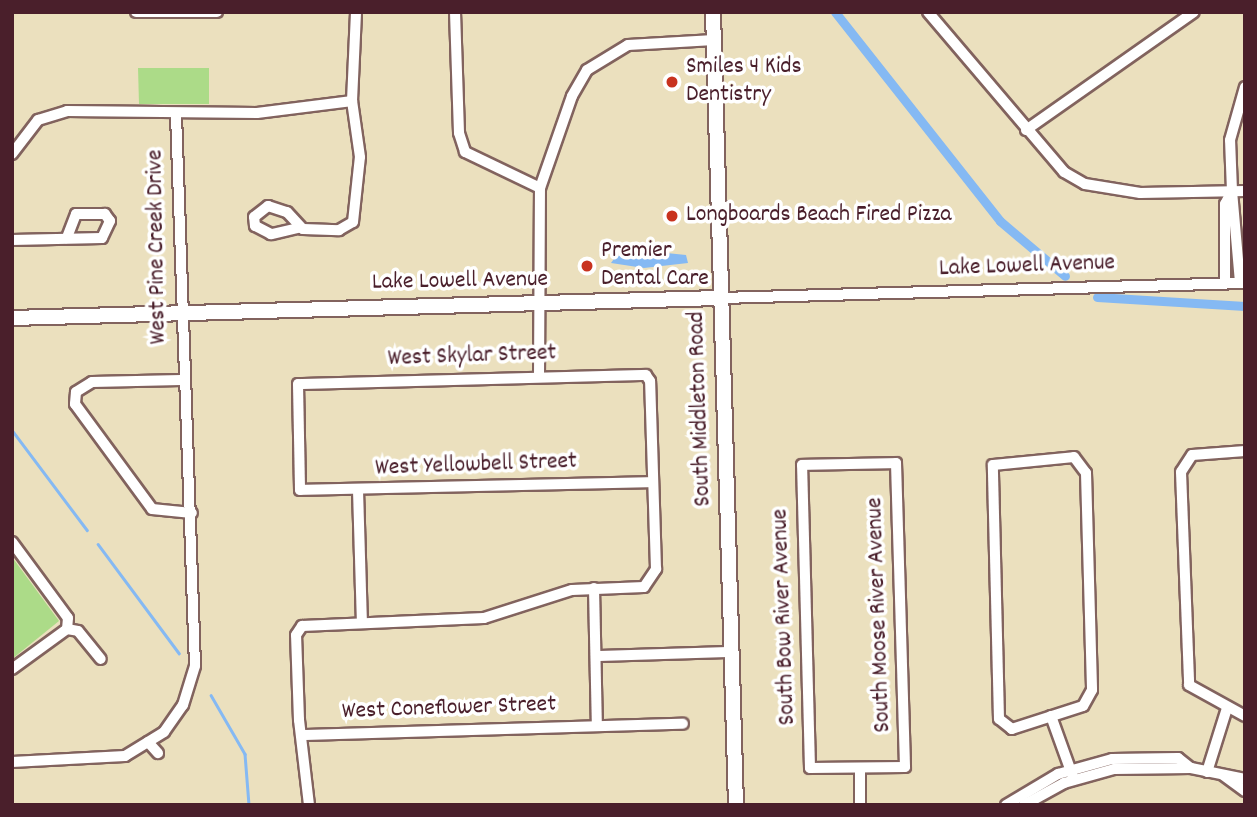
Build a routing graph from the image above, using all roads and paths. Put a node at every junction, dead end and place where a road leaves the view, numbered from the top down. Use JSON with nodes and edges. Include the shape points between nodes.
{"nodes":[{"id":1,"x":136,"y":12,"type":"edge"},
{"id":2,"x":217,"y":12,"type":"edge"},
{"id":3,"x":356,"y":12,"type":"edge"},
{"id":4,"x":455,"y":12,"type":"edge"},
{"id":5,"x":713,"y":12,"type":"edge"},
{"id":6,"x":1194,"y":12,"type":"edge"},
{"id":7,"x":930,"y":13,"type":"edge"},
{"id":8,"x":714,"y":40,"type":"junction"},
{"id":9,"x":1245,"y":87,"type":"edge"},
{"id":10,"x":352,"y":101,"type":"junction"},
{"id":11,"x":176,"y":113,"type":"junction"},
{"id":12,"x":1027,"y":130,"type":"junction"},
{"id":13,"x":12,"y":154,"type":"edge"},
{"id":14,"x":540,"y":188,"type":"junction"},
{"id":15,"x":1231,"y":191,"type":"junction"},
{"id":16,"x":1245,"y":191,"type":"edge"},
{"id":17,"x":298,"y":228,"type":"dead end"},
{"id":18,"x":67,"y":238,"type":"dead end"},
{"id":19,"x":12,"y":240,"type":"edge"},
{"id":20,"x":1242,"y":283,"type":"edge"},
{"id":21,"x":1226,"y":284,"type":"junction"},
{"id":22,"x":721,"y":298,"type":"junction"},
{"id":23,"x":538,"y":303,"type":"junction"},
{"id":24,"x":180,"y":312,"type":"junction"},
{"id":25,"x":12,"y":318,"type":"edge"},
{"id":26,"x":539,"y":376,"type":"junction"},
{"id":27,"x":181,"y":380,"type":"junction"},
{"id":28,"x":1245,"y":451,"type":"edge"},
{"id":29,"x":802,"y":465,"type":"joint"},
{"id":30,"x":653,"y":482,"type":"junction"},
{"id":31,"x":300,"y":490,"type":"joint"},
{"id":32,"x":358,"y":490,"type":"junction"},
{"id":33,"x":192,"y":513,"type":"junction"},
{"id":34,"x":12,"y":542,"type":"edge"},
{"id":35,"x":594,"y":588,"type":"junction"},
{"id":36,"x":362,"y":621,"type":"junction"},
{"id":37,"x":67,"y":629,"type":"junction"},
{"id":38,"x":731,"y":652,"type":"junction"},
{"id":39,"x":596,"y":656,"type":"junction"},
{"id":40,"x":100,"y":659,"type":"dead end"},
{"id":41,"x":12,"y":668,"type":"edge"},
{"id":42,"x":1227,"y":708,"type":"junction"},
{"id":43,"x":1051,"y":716,"type":"junction"},
{"id":44,"x":1245,"y":716,"type":"edge"},
{"id":45,"x":683,"y":724,"type":"dead end"},
{"id":46,"x":597,"y":726,"type":"junction"},
{"id":47,"x":302,"y":734,"type":"junction"},
{"id":48,"x":148,"y":742,"type":"junction"},
{"id":49,"x":158,"y":752,"type":"dead end"},
{"id":50,"x":12,"y":762,"type":"edge"},
{"id":51,"x":860,"y":768,"type":"junction"},
{"id":52,"x":1207,"y":772,"type":"junction"},
{"id":53,"x":1072,"y":775,"type":"junction"},
{"id":54,"x":1223,"y":775,"type":"junction"},
{"id":55,"x":1245,"y":779,"type":"edge"},
{"id":56,"x":1245,"y":790,"type":"edge"},
{"id":57,"x":309,"y":805,"type":"edge"},
{"id":58,"x":736,"y":805,"type":"edge"},
{"id":59,"x":860,"y":805,"type":"edge"},
{"id":60,"x":1006,"y":805,"type":"edge"},
{"id":61,"x":1024,"y":805,"type":"edge"}],
"edges":[{"from":1,"to":2,"type":"street"},
{"from":3,"to":10,"type":"street"},
{"from":4,"to":14,"type":"street","via":[[459,133],[465,152]]},
{"from":5,"to":8,"type":"main road","name":"South Middleton Road"},
{"from":6,"to":12,"type":"street"},
{"from":7,"to":12,"type":"street"},
{"from":8,"to":14,"type":"street","via":[[628,45],[587,70],[559,123]]},
{"from":8,"to":22,"type":"main road","name":"South Middleton Road"},
{"from":9,"to":15,"type":"street","via":[[1230,140]]},
{"from":10,"to":11,"type":"street","via":[[257,113]]},
{"from":10,"to":17,"type":"street","via":[[360,157],[353,222],[339,230]]},
{"from":11,"to":13,"type":"street","via":[[52,114],[38,120]]},
{"from":11,"to":24,"type":"street","name":"West Pine Creek Drive"},
{"from":12,"to":15,"type":"street","via":[[1084,184],[1130,193]]},
{"from":14,"to":23,"type":"street"},
{"from":15,"to":16,"type":"street"},
{"from":15,"to":20,"type":"street"},
{"from":15,"to":21,"type":"street","via":[[1225,204]]},
{"from":18,"to":19,"type":"street"},
{"from":20,"to":21,"type":"street","name":"Lake Lowell Avenue"},
{"from":21,"to":22,"type":"street","name":"Lake Lowell Avenue"},
{"from":22,"to":23,"type":"main road","name":"Lake Lowell Avenue"},
{"from":22,"to":38,"type":"main road","name":"South Middleton Road"},
{"from":23,"to":24,"type":"main road","name":"Lake Lowell Avenue"},
{"from":23,"to":26,"type":"street"},
{"from":24,"to":25,"type":"main road","name":"Lake Lowell Avenue"},
{"from":24,"to":27,"type":"street","name":"West Pine Creek Drive"},
{"from":26,"to":30,"type":"street","name":"West Skylar Street","via":[[646,375]]},
{"from":26,"to":31,"type":"street","name":"West Skylar Street","via":[[298,384]]},
{"from":27,"to":33,"type":"street","name":"West Pine Creek Drive","via":[[189,405]]},
{"from":27,"to":33,"type":"street","name":"West Pine Creek Drive","via":[[92,382],[76,392],[75,404],[152,509]]},
{"from":28,"to":42,"type":"street","via":[[1185,459],[1192,691]]},
{"from":29,"to":51,"type":"street","name":"South Bow River Avenue","via":[[810,768]]},
{"from":29,"to":51,"type":"street","name":"South Moose River Avenue","via":[[897,463],[905,767]]},
{"from":30,"to":32,"type":"street","name":"West Yellowbell Street"},
{"from":30,"to":35,"type":"street","via":[[651,583]]},
{"from":31,"to":32,"type":"street","name":"West Yellowbell Street"},
{"from":32,"to":36,"type":"street"},
{"from":33,"to":48,"type":"street","name":"West Pine Creek Drive","via":[[195,666],[183,705]]},
{"from":34,"to":37,"type":"street","via":[[68,618]]},
{"from":35,"to":36,"type":"street","via":[[484,618]]},
{"from":35,"to":39,"type":"street"},
{"from":36,"to":47,"type":"street","via":[[302,626],[296,635]]},
{"from":37,"to":40,"type":"street","via":[[78,631]]},
{"from":37,"to":41,"type":"street"},
{"from":38,"to":39,"type":"street"},
{"from":38,"to":58,"type":"main road","name":"South Middleton Road"},
{"from":39,"to":46,"type":"street"},
{"from":42,"to":44,"type":"street"},
{"from":42,"to":52,"type":"street"},
{"from":43,"to":43,"type":"street","via":[[1090,700],[1092,590],[1082,461],[1002,459],[993,465],[999,719],[1006,728]]},
{"from":43,"to":53,"type":"street"},
{"from":45,"to":46,"type":"street","name":"West Coneflower Street"},
{"from":46,"to":47,"type":"street","name":"West Coneflower Street"},
{"from":47,"to":57,"type":"street"},
{"from":48,"to":49,"type":"street"},
{"from":48,"to":50,"type":"street","name":"West Pine Creek Drive","via":[[112,761]]},
{"from":51,"to":59,"type":"street"},
{"from":52,"to":53,"type":"street","via":[[1140,767]]},
{"from":52,"to":54,"type":"street"},
{"from":53,"to":60,"type":"street"},
{"from":53,"to":61,"type":"street"},
{"from":54,"to":55,"type":"street"},
{"from":54,"to":56,"type":"street"}]}
